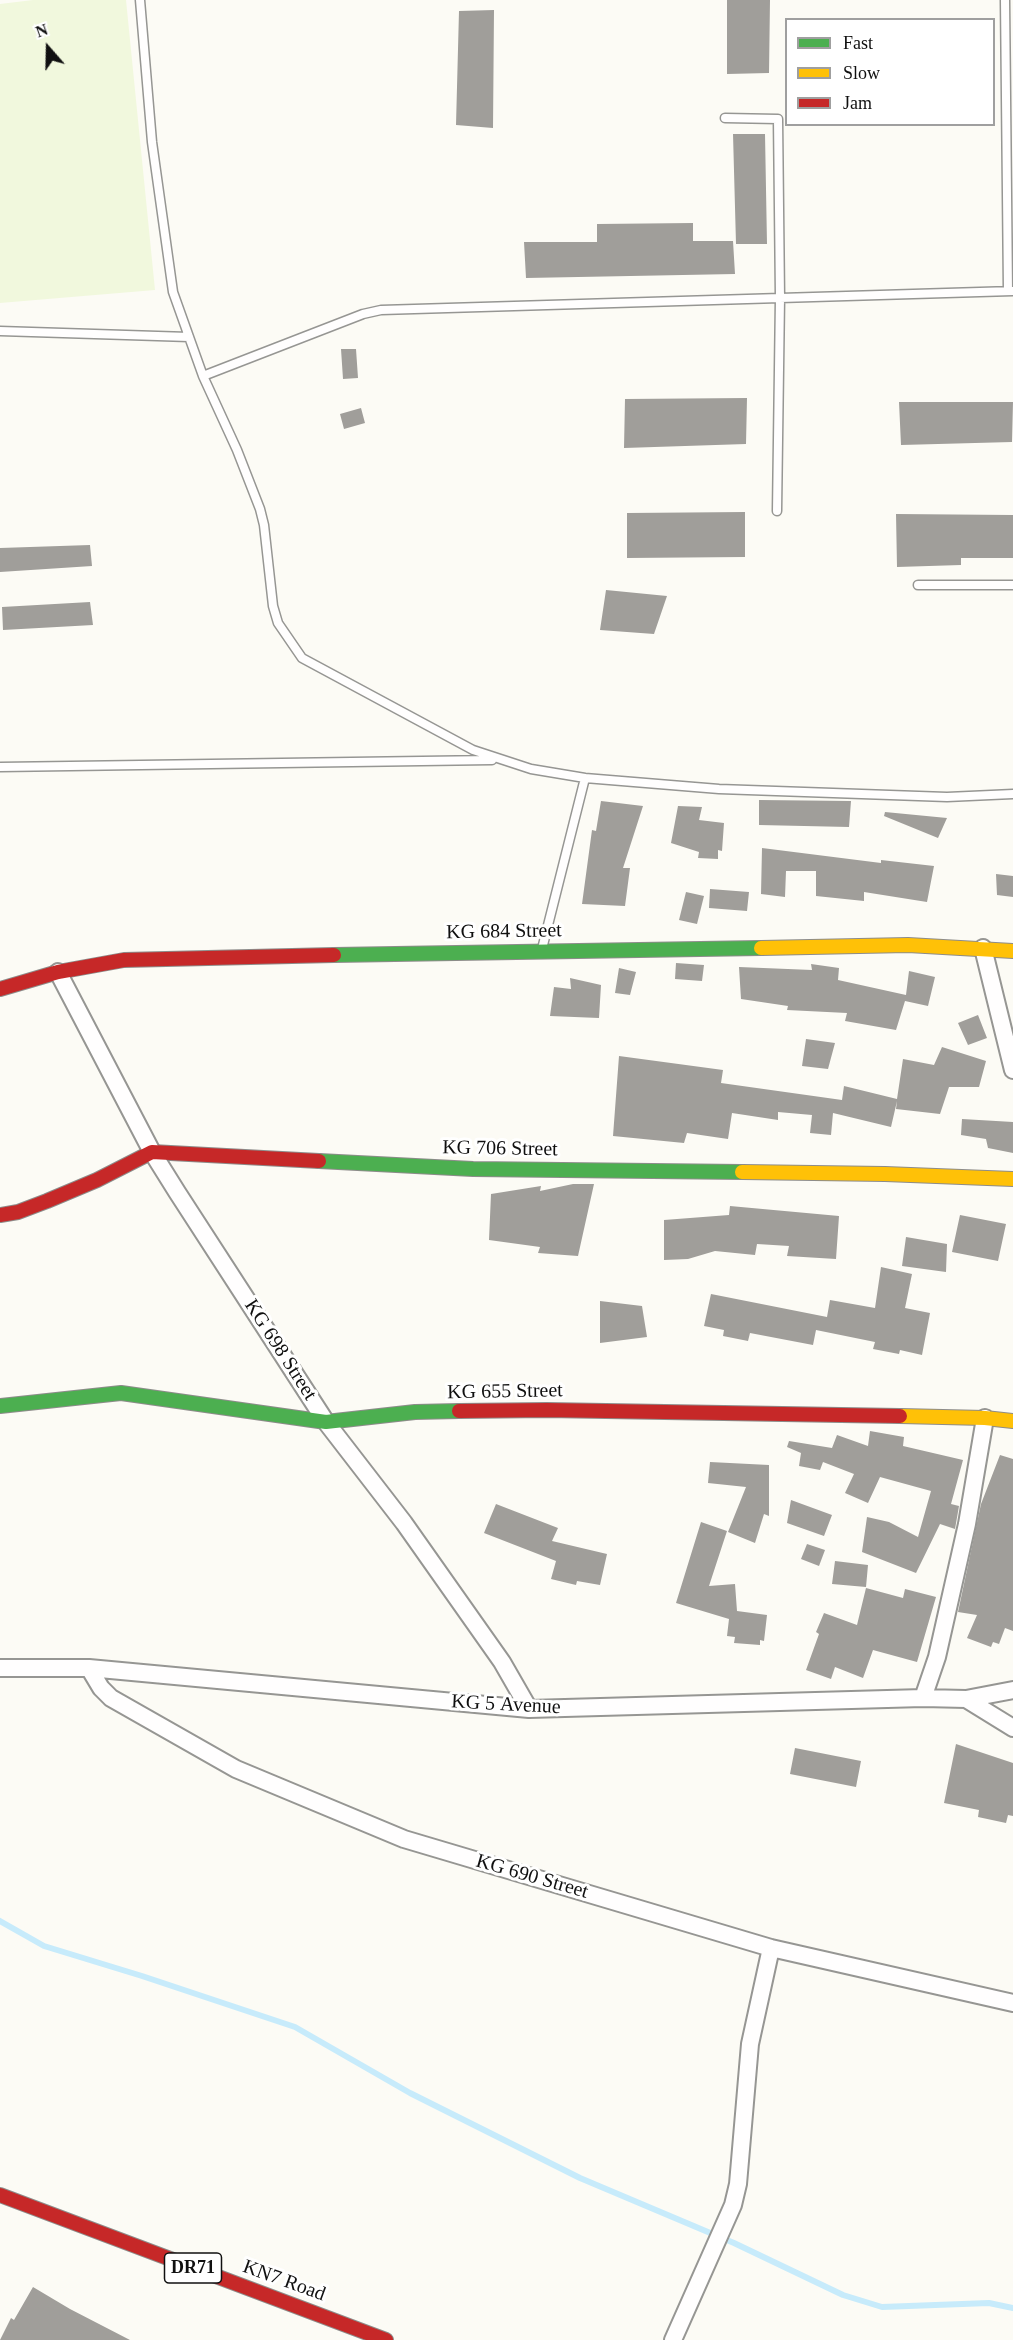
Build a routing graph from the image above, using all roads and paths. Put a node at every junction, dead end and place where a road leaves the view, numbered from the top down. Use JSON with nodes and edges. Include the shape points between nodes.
{"nodes":[{"id":1,"x":140,"y":0,"type":"edge"},
{"id":2,"x":1005,"y":0,"type":"edge"},
{"id":3,"x":725,"y":118,"type":"dead end"},
{"id":4,"x":1010,"y":153,"type":"edge"},
{"id":5,"x":1011,"y":291,"type":"edge"},
{"id":6,"x":780,"y":298,"type":"junction"},
{"id":7,"x":0,"y":331,"type":"edge"},
{"id":8,"x":189,"y":337,"type":"junction"},
{"id":9,"x":203,"y":376,"type":"junction"},
{"id":10,"x":777,"y":511,"type":"dead end"},
{"id":11,"x":918,"y":585,"type":"dead end"},
{"id":12,"x":1013,"y":585,"type":"edge"},
{"id":13,"x":499,"y":759,"type":"junction"},
{"id":14,"x":0,"y":767,"type":"edge"},
{"id":15,"x":585,"y":778,"type":"junction"},
{"id":16,"x":1013,"y":794,"type":"edge"},
{"id":17,"x":983,"y":948,"type":"junction"},
{"id":18,"x":542,"y":950,"type":"junction"},
{"id":19,"x":1013,"y":951,"type":"edge"},
{"id":20,"x":58,"y":972,"type":"junction"},
{"id":21,"x":0,"y":989,"type":"edge"},
{"id":22,"x":1013,"y":1070,"type":"edge"},
{"id":23,"x":152,"y":1152,"type":"junction"},
{"id":24,"x":1013,"y":1179,"type":"edge"},
{"id":25,"x":0,"y":1215,"type":"edge"},
{"id":26,"x":0,"y":1406,"type":"edge"},
{"id":27,"x":985,"y":1418,"type":"junction"},
{"id":28,"x":1013,"y":1421,"type":"edge"},
{"id":29,"x":326,"y":1422,"type":"junction"},
{"id":30,"x":0,"y":1668,"type":"edge"},
{"id":31,"x":89,"y":1668,"type":"junction"},
{"id":32,"x":1013,"y":1690,"type":"edge"},
{"id":33,"x":923,"y":1698,"type":"junction"},
{"id":34,"x":966,"y":1699,"type":"junction"},
{"id":35,"x":530,"y":1709,"type":"junction"},
{"id":36,"x":1013,"y":1728,"type":"edge"},
{"id":37,"x":771,"y":1948,"type":"junction"},
{"id":38,"x":1013,"y":2003,"type":"edge"},
{"id":39,"x":0,"y":2195,"type":"edge"},
{"id":40,"x":386,"y":2340,"type":"edge"},
{"id":41,"x":673,"y":2340,"type":"edge"}],
"edges":[{"from":1,"to":8,"type":"lane","via":[[152,142],[173,292]]},
{"from":2,"to":4,"type":"lane"},
{"from":3,"to":6,"type":"lane","via":[[778,119]]},
{"from":4,"to":5,"type":"lane"},
{"from":5,"to":6,"type":"lane"},
{"from":6,"to":9,"type":"lane","via":[[381,310]]},
{"from":6,"to":10,"type":"lane"},
{"from":7,"to":8,"type":"lane"},
{"from":8,"to":9,"type":"lane"},
{"from":9,"to":13,"type":"lane","via":[[260,509],[273,606],[292,646],[314,666],[473,750]]},
{"from":11,"to":12,"type":"lane"},
{"from":13,"to":14,"type":"lane"},
{"from":13,"to":15,"type":"lane"},
{"from":15,"to":16,"type":"lane","via":[[719,789],[947,797]]},
{"from":15,"to":18,"type":"lane"},
{"from":17,"to":18,"type":"street","name":"KG 684 Street","via":[[908,945]]},
{"from":17,"to":19,"type":"street","name":"KG 684 Street"},
{"from":17,"to":22,"type":"street"},
{"from":18,"to":20,"type":"street","name":"KG 684 Street","via":[[147,958]]},
{"from":20,"to":21,"type":"street","name":"KG 684 Street"},
{"from":20,"to":23,"type":"street","name":"KG 698 Street"},
{"from":23,"to":24,"type":"street","name":"KG 706 Street","via":[[472,1169],[885,1173]]},
{"from":23,"to":25,"type":"street","via":[[47,1201]]},
{"from":23,"to":29,"type":"street","name":"KG 698 Street"},
{"from":26,"to":29,"type":"street","name":"KG 655 Street","via":[[121,1393]]},
{"from":27,"to":28,"type":"street","name":"KG 655 Street"},
{"from":27,"to":29,"type":"street","name":"KG 655 Street","via":[[548,1410],[415,1412]]},
{"from":27,"to":33,"type":"street","via":[[967,1524],[937,1657]]},
{"from":29,"to":35,"type":"street","name":"KG 698 Street","via":[[418,1541]]},
{"from":30,"to":31,"type":"street","name":"KG 5 Avenue"},
{"from":31,"to":35,"type":"street","name":"KG 5 Avenue"},
{"from":31,"to":37,"type":"street","name":"KG 690 Street","via":[[111,1698],[236,1769],[404,1839]]},
{"from":32,"to":34,"type":"street","name":"KG 5 Avenue"},
{"from":33,"to":34,"type":"street","name":"KG 5 Avenue"},
{"from":33,"to":35,"type":"street","name":"KG 5 Avenue"},
{"from":34,"to":36,"type":"street"},
{"from":37,"to":38,"type":"street","name":"KG 690 Street"},
{"from":37,"to":41,"type":"street","via":[[750,2044],[733,2205]]},
{"from":39,"to":40,"type":"street","name":"KN7 Road","number":"DR71"}]}
